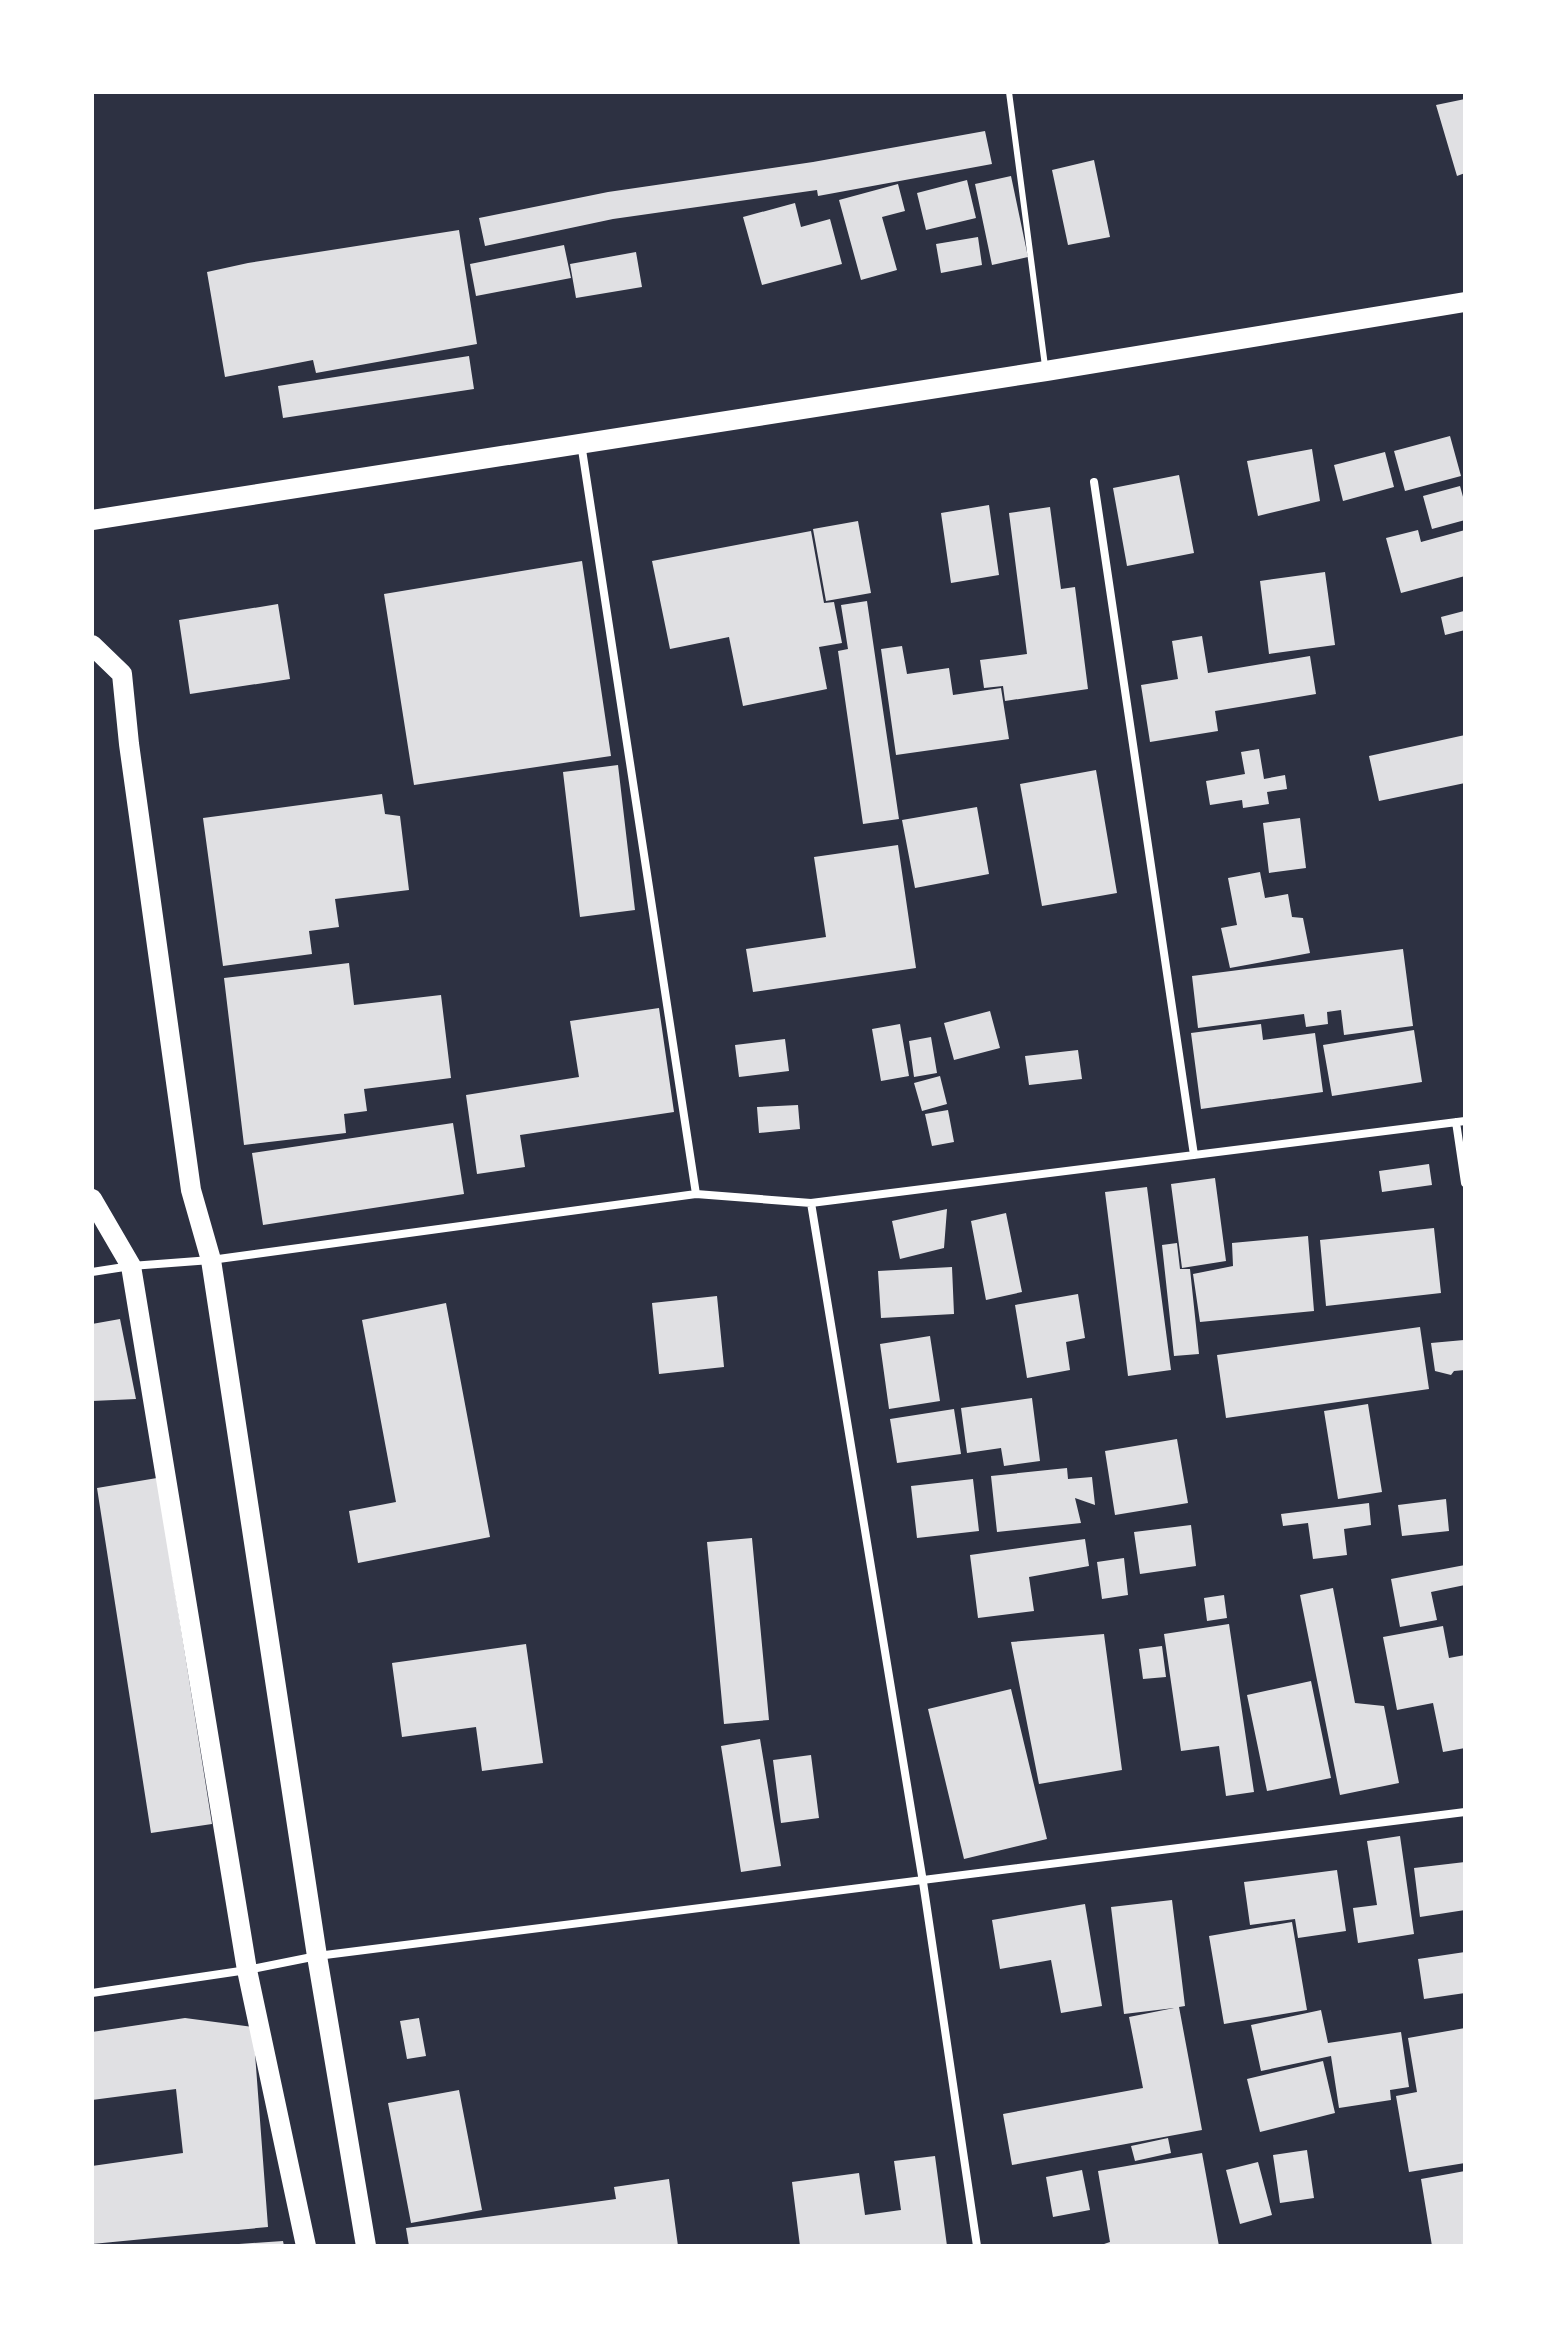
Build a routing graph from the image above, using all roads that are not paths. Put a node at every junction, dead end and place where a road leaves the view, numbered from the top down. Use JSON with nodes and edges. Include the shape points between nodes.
{"nodes":[{"id":1,"x":1009,"y":92,"type":"edge"},
{"id":2,"x":1465,"y":302,"type":"edge"},
{"id":3,"x":1046,"y":371,"type":"junction"},
{"id":4,"x":581,"y":442,"type":"junction"},
{"id":5,"x":1094,"y":482,"type":"dead end"},
{"id":6,"x":92,"y":520,"type":"edge"},
{"id":7,"x":92,"y":645,"type":"edge"},
{"id":8,"x":1461,"y":1122,"type":"edge"},
{"id":9,"x":1194,"y":1155,"type":"junction"},
{"id":10,"x":1465,"y":1183,"type":"edge"},
{"id":11,"x":696,"y":1194,"type":"junction"},
{"id":12,"x":92,"y":1199,"type":"edge"},
{"id":13,"x":811,"y":1203,"type":"junction"},
{"id":14,"x":211,"y":1260,"type":"junction"},
{"id":15,"x":131,"y":1266,"type":"junction"},
{"id":16,"x":92,"y":1272,"type":"edge"},
{"id":17,"x":1465,"y":1812,"type":"edge"},
{"id":18,"x":923,"y":1882,"type":"junction"},
{"id":19,"x":317,"y":1956,"type":"junction"},
{"id":20,"x":247,"y":1970,"type":"junction"},
{"id":21,"x":92,"y":1993,"type":"edge"},
{"id":22,"x":306,"y":2246,"type":"edge"},
{"id":23,"x":366,"y":2246,"type":"edge"},
{"id":24,"x":977,"y":2246,"type":"edge"}],
"edges":[{"from":1,"to":3,"type":"lane"},
{"from":2,"to":3,"type":"main road"},
{"from":3,"to":4,"type":"main road"},
{"from":4,"to":6,"type":"main road"},
{"from":4,"to":11,"type":"street"},
{"from":5,"to":9,"type":"street"},
{"from":7,"to":14,"type":"main road","via":[[122,674],[191,1190]]},
{"from":8,"to":9,"type":"street"},
{"from":8,"to":10,"type":"street"},
{"from":9,"to":13,"type":"street"},
{"from":11,"to":13,"type":"street"},
{"from":11,"to":14,"type":"street"},
{"from":12,"to":15,"type":"main road"},
{"from":13,"to":18,"type":"street"},
{"from":14,"to":15,"type":"street"},
{"from":14,"to":19,"type":"main road"},
{"from":15,"to":16,"type":"street"},
{"from":15,"to":20,"type":"main road"},
{"from":17,"to":18,"type":"street"},
{"from":18,"to":19,"type":"street"},
{"from":18,"to":24,"type":"street"},
{"from":19,"to":20,"type":"street"},
{"from":19,"to":23,"type":"main road"},
{"from":20,"to":21,"type":"street"},
{"from":20,"to":22,"type":"main road"}]}
